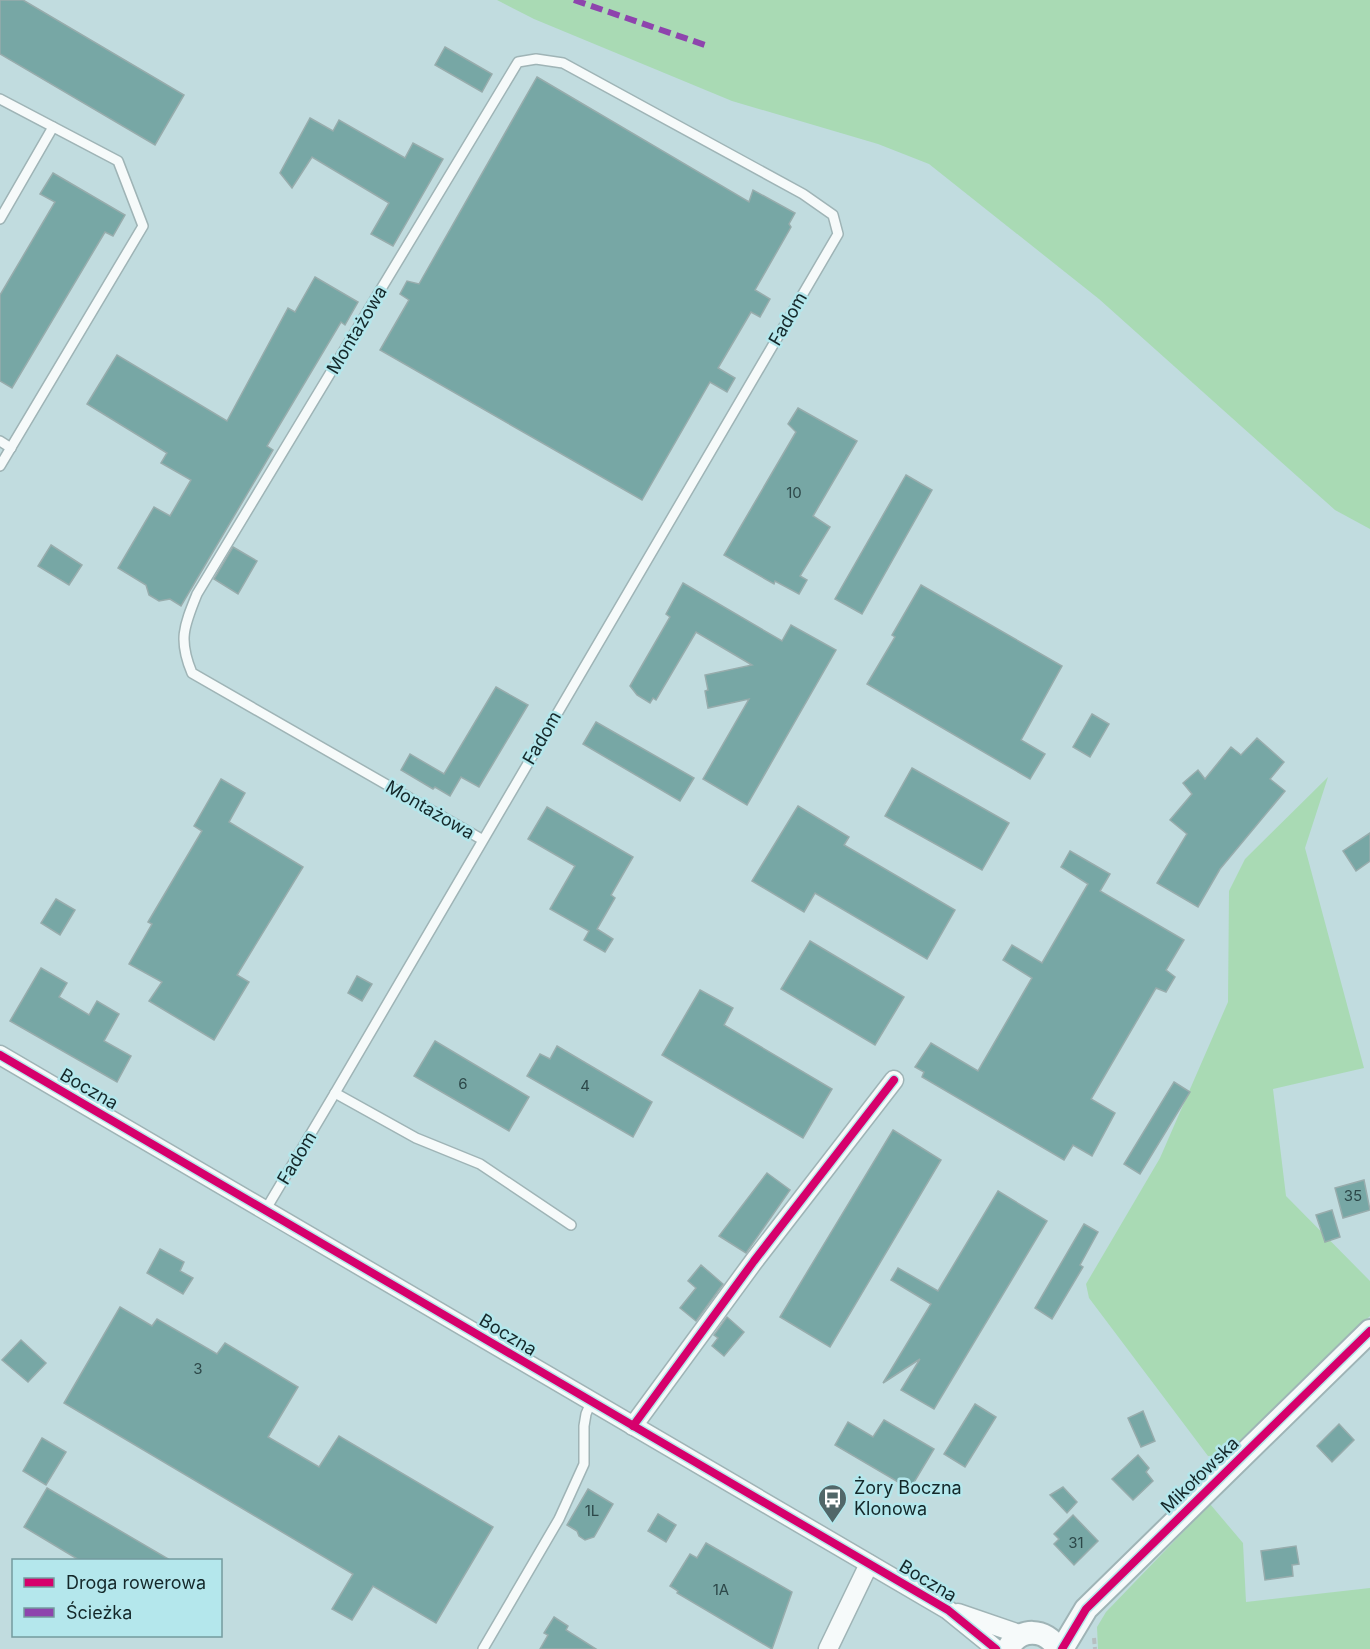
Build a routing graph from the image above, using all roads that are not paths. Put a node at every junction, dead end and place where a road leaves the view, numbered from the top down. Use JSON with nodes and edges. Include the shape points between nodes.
{"nodes":[{"id":1,"x":0,"y":99,"type":"edge"},
{"id":2,"x":53,"y":127,"type":"junction"},
{"id":3,"x":0,"y":219,"type":"edge"},
{"id":4,"x":818,"y":267,"type":"joint"},
{"id":5,"x":0,"y":441,"type":"edge"},
{"id":6,"x":11,"y":448,"type":"junction"},
{"id":7,"x":0,"y":466,"type":"edge"},
{"id":8,"x":483,"y":840,"type":"junction"},
{"id":9,"x":0,"y":1055,"type":"edge"},
{"id":10,"x":894,"y":1080,"type":"dead end"},
{"id":11,"x":335,"y":1094,"type":"junction"},
{"id":12,"x":266,"y":1209,"type":"junction"},
{"id":13,"x":571,"y":1226,"type":"dead end"},
{"id":14,"x":1370,"y":1331,"type":"edge"},
{"id":15,"x":591,"y":1402,"type":"junction"},
{"id":16,"x":633,"y":1426,"type":"junction"},
{"id":17,"x":869,"y":1564,"type":"junction"},
{"id":18,"x":948,"y":1610,"type":"junction"},
{"id":19,"x":1038,"y":1643,"type":"edge"},
{"id":20,"x":483,"y":1649,"type":"edge"},
{"id":21,"x":828,"y":1649,"type":"edge"},
{"id":22,"x":996,"y":1649,"type":"edge"}],
"edges":[{"from":1,"to":2,"type":"lane"},
{"from":2,"to":3,"type":"lane"},
{"from":2,"to":6,"type":"lane","via":[[118,161],[143,226]]},
{"from":4,"to":8,"type":"lane","name":"Fadom"},
{"from":4,"to":8,"type":"lane","name":"Montażowa","via":[[838,234],[833,215],[818,204],[563,63],[536,59],[518,62],[197,594],[184,627],[185,655],[192,673]]},
{"from":5,"to":6,"type":"lane"},
{"from":6,"to":7,"type":"lane"},
{"from":8,"to":11,"type":"lane","name":"Fadom"},
{"from":9,"to":12,"type":"street","name":"Boczna"},
{"from":10,"to":16,"type":"street"},
{"from":11,"to":12,"type":"lane","name":"Fadom"},
{"from":11,"to":13,"type":"lane","via":[[416,1138],[480,1164]]},
{"from":12,"to":15,"type":"street","name":"Boczna"},
{"from":14,"to":19,"type":"street","name":"Mikołowska","via":[[1086,1609]]},
{"from":15,"to":16,"type":"street","name":"Boczna"},
{"from":15,"to":20,"type":"lane","via":[[584,1426],[584,1464],[559,1519]]},
{"from":16,"to":17,"type":"street","name":"Boczna"},
{"from":17,"to":18,"type":"street","name":"Boczna"},
{"from":17,"to":21,"type":"street"},
{"from":18,"to":19,"type":"street","name":"Boczna"},
{"from":18,"to":22,"type":"street","name":"Boczna"}]}
